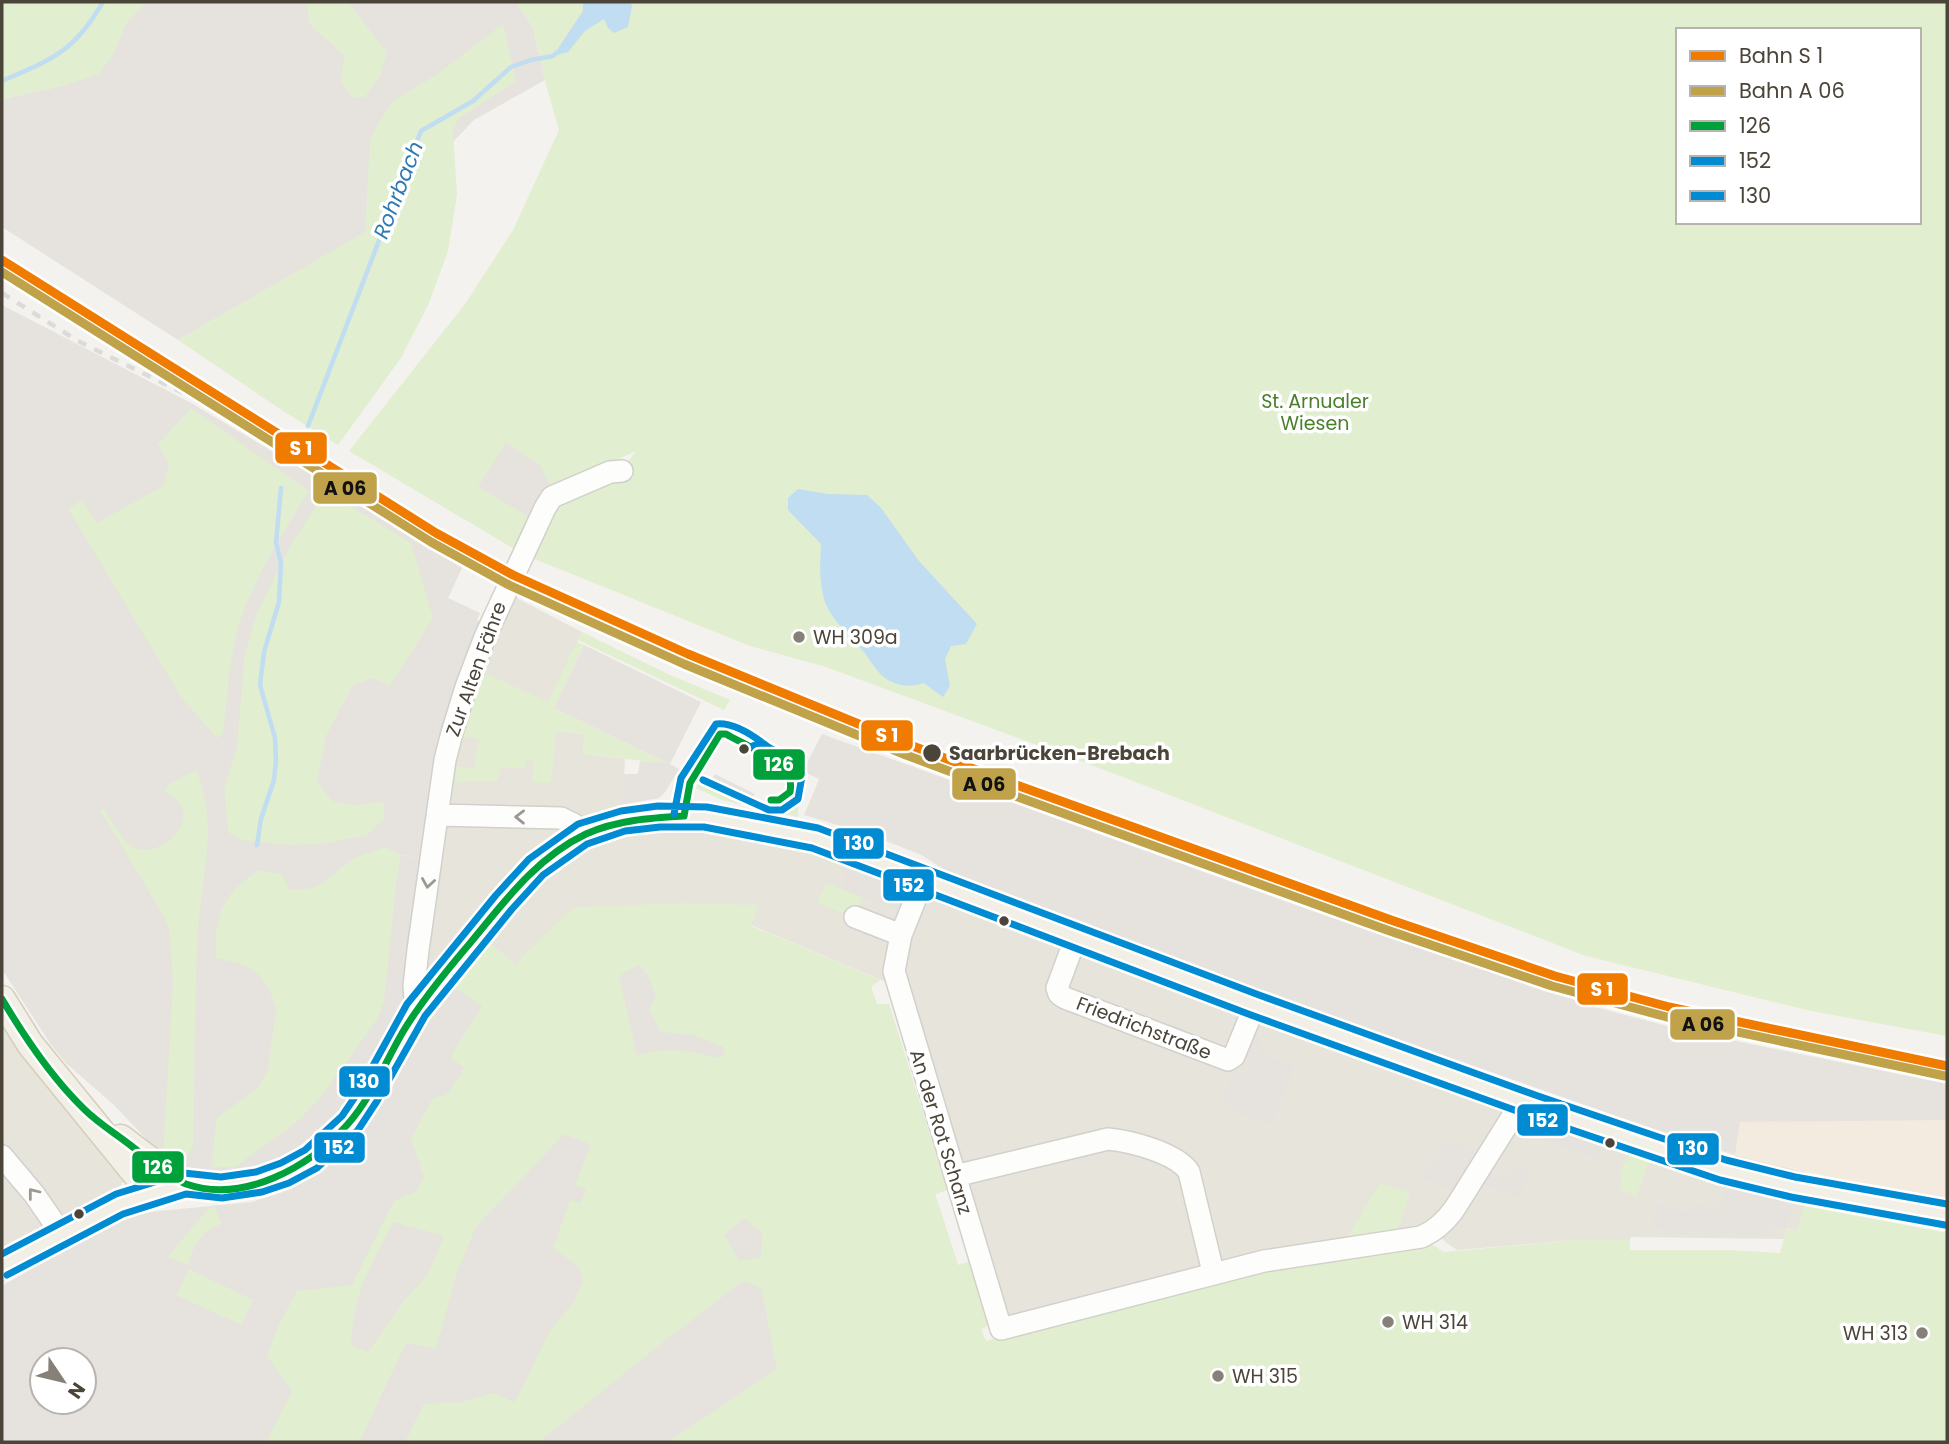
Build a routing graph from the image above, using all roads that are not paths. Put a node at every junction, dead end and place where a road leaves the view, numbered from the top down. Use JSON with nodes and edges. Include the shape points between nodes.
{"nodes":[{"id":1,"x":622,"y":471,"type":"dead end"},
{"id":2,"x":438,"y":815,"type":"junction"},
{"id":3,"x":582,"y":834,"type":"junction"},
{"id":4,"x":923,"y":880,"type":"junction"},
{"id":5,"x":855,"y":917,"type":"dead end"},
{"id":6,"x":901,"y":934,"type":"junction"},
{"id":7,"x":1076,"y":937,"type":"junction"},
{"id":8,"x":2,"y":999,"type":"edge"},
{"id":9,"x":1255,"y":1006,"type":"junction"},
{"id":10,"x":416,"y":1010,"type":"junction"},
{"id":11,"x":1522,"y":1101,"type":"junction"},
{"id":12,"x":2,"y":1156,"type":"edge"},
{"id":13,"x":140,"y":1164,"type":"junction"},
{"id":14,"x":955,"y":1176,"type":"junction"},
{"id":15,"x":185,"y":1184,"type":"junction"},
{"id":16,"x":152,"y":1194,"type":"junction"},
{"id":17,"x":121,"y":1203,"type":"junction"},
{"id":18,"x":1947,"y":1215,"type":"edge"},
{"id":19,"x":61,"y":1233,"type":"junction"},
{"id":20,"x":2,"y":1266,"type":"edge"},
{"id":21,"x":1213,"y":1272,"type":"junction"}],
"edges":[{"from":1,"to":2,"type":"street","name":"Zur Alten Fähre","via":[[560,492],[545,508],[466,687],[445,760]]},
{"from":3,"to":2,"type":"street","one_way":true,"via":[[561,818]]},
{"from":2,"to":10,"type":"street","name":"Zur Alten Fähre","one_way":true,"via":[[415,973]]},
{"from":3,"to":4,"type":"main road","via":[[659,816],[705,817],[815,838]]},
{"from":3,"to":10,"type":"main road","via":[[525,878]]},
{"from":4,"to":6,"type":"street","name":"An der Rot Schanz"},
{"from":4,"to":7,"type":"main road"},
{"from":5,"to":6,"type":"street"},
{"from":6,"to":14,"type":"street","name":"An der Rot Schanz","via":[[896,984]]},
{"from":7,"to":9,"type":"main road"},
{"from":7,"to":9,"type":"street","name":"Friedrichstraße","via":[[1057,988],[1059,994],[1077,1003],[1228,1060],[1234,1056]]},
{"from":8,"to":13,"type":"main road","via":[[30,1044],[104,1137]]},
{"from":9,"to":11,"type":"main road"},
{"from":10,"to":15,"type":"main road","via":[[350,1123],[317,1155],[285,1174],[250,1184],[221,1188]]},
{"from":11,"to":18,"type":"main road","via":[[1758,1180]]},
{"from":11,"to":21,"type":"street","via":[[1455,1208],[1430,1233]]},
{"from":19,"to":12,"type":"street","one_way":true},
{"from":13,"to":15,"type":"main road"},
{"from":13,"to":16,"type":"main road"},
{"from":13,"to":17,"type":"main road"},
{"from":14,"to":21,"type":"street","via":[[1108,1139],[1154,1151],[1184,1164],[1189,1172]]},
{"from":14,"to":21,"type":"street","name":"An der Rot Schanz","via":[[1001,1329]]},
{"from":15,"to":16,"type":"main road"},
{"from":16,"to":17,"type":"main road"},
{"from":17,"to":19,"type":"main road"},
{"from":19,"to":20,"type":"main road"}]}
